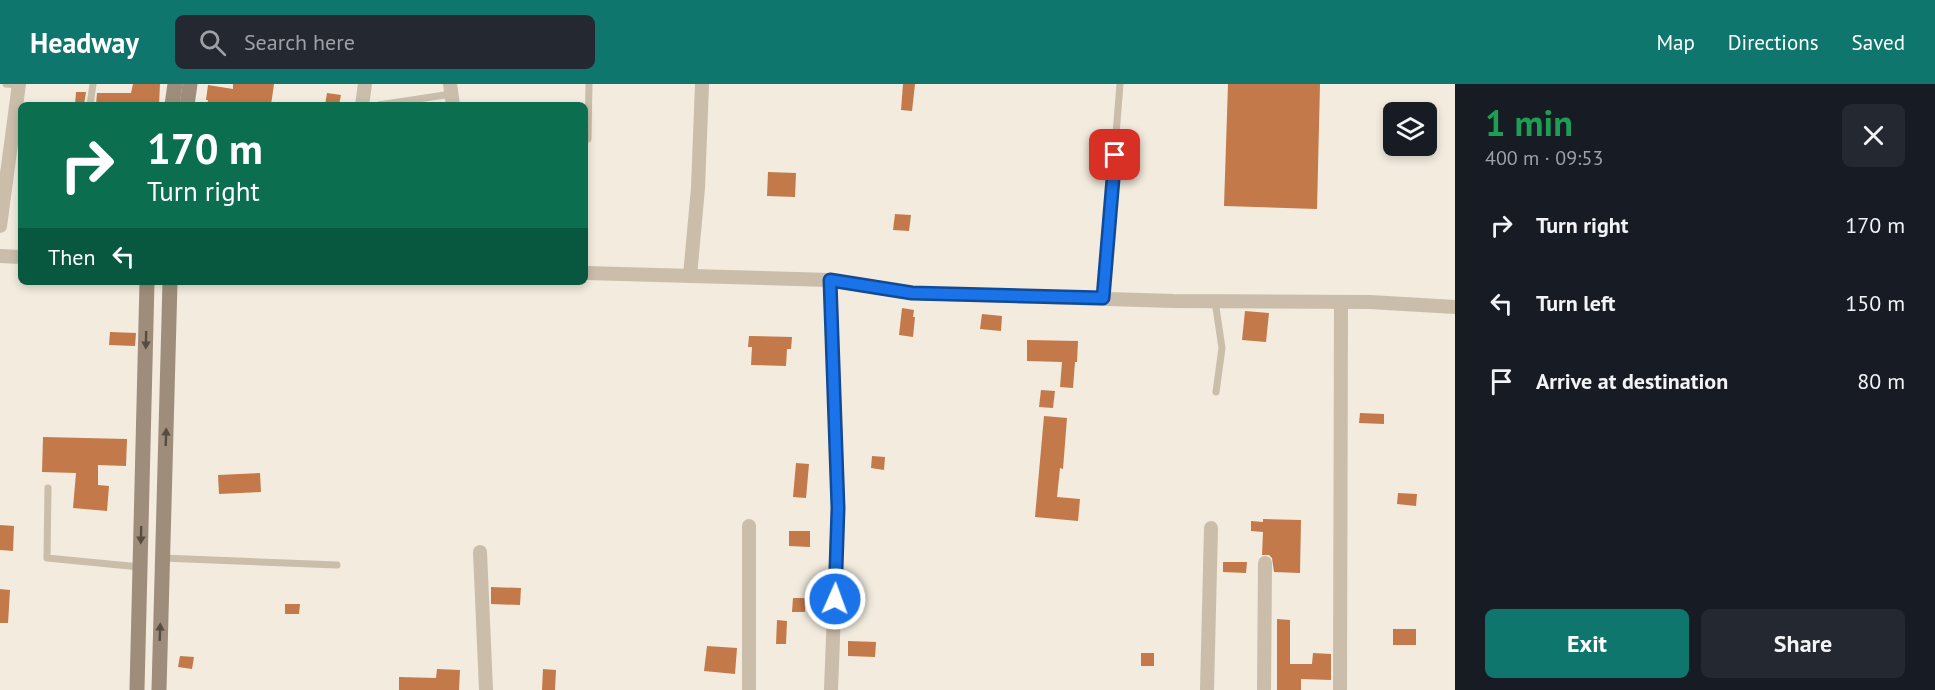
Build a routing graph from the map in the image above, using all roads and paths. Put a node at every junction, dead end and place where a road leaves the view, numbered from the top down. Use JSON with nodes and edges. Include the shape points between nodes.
{"nodes":[{"id":1,"x":6,"y":84,"type":"edge"},
{"id":2,"x":19,"y":84,"type":"edge"},
{"id":3,"x":93,"y":84,"type":"edge"},
{"id":4,"x":175,"y":84,"type":"edge"},
{"id":5,"x":190,"y":84,"type":"edge"},
{"id":6,"x":364,"y":84,"type":"edge"},
{"id":7,"x":589,"y":84,"type":"edge"},
{"id":8,"x":702,"y":84,"type":"edge"},
{"id":9,"x":1120,"y":84,"type":"edge"},
{"id":10,"x":452,"y":94,"type":"edge"},
{"id":11,"x":90,"y":102,"type":"edge"},
{"id":12,"x":172,"y":102,"type":"edge"},
{"id":13,"x":187,"y":102,"type":"edge"},
{"id":14,"x":362,"y":102,"type":"edge"},
{"id":15,"x":399,"y":102,"type":"edge"},
{"id":16,"x":588,"y":139,"type":"dead end"},
{"id":17,"x":4,"y":160,"type":"edge"},
{"id":18,"x":0,"y":226,"type":"edge"},
{"id":19,"x":0,"y":256,"type":"edge"},
{"id":20,"x":18,"y":257,"type":"edge"},
{"id":21,"x":588,"y":273,"type":"edge"},
{"id":22,"x":690,"y":276,"type":"junction"},
{"id":23,"x":830,"y":280,"type":"junction"},
{"id":24,"x":147,"y":285,"type":"edge"},
{"id":25,"x":170,"y":285,"type":"edge"},
{"id":26,"x":1103,"y":298,"type":"junction"},
{"id":27,"x":1215,"y":301,"type":"junction"},
{"id":28,"x":1341,"y":303,"type":"junction"},
{"id":29,"x":1455,"y":307,"type":"edge"},
{"id":30,"x":1216,"y":392,"type":"dead end"},
{"id":31,"x":48,"y":488,"type":"dead end"},
{"id":32,"x":749,"y":526,"type":"dead end"},
{"id":33,"x":1211,"y":528,"type":"dead end"},
{"id":34,"x":480,"y":552,"type":"dead end"},
{"id":35,"x":162,"y":558,"type":"junction"},
{"id":36,"x":1265,"y":563,"type":"dead end"},
{"id":37,"x":337,"y":565,"type":"dead end"},
{"id":38,"x":140,"y":567,"type":"junction"},
{"id":39,"x":138,"y":690,"type":"edge"},
{"id":40,"x":159,"y":690,"type":"edge"},
{"id":41,"x":486,"y":690,"type":"edge"},
{"id":42,"x":749,"y":690,"type":"edge"},
{"id":43,"x":831,"y":690,"type":"edge"},
{"id":44,"x":1207,"y":690,"type":"edge"},
{"id":45,"x":1264,"y":690,"type":"edge"},
{"id":46,"x":1340,"y":690,"type":"edge"}],
"edges":[{"from":1,"to":2,"type":"lane"},
{"from":2,"to":17,"type":"street"},
{"from":3,"to":11,"type":"lane"},
{"from":4,"to":12,"type":"street"},
{"from":5,"to":13,"type":"street"},
{"from":6,"to":14,"type":"street"},
{"from":7,"to":16,"type":"lane"},
{"from":8,"to":22,"type":"street"},
{"from":9,"to":26,"type":"lane"},
{"from":10,"to":15,"type":"lane"},
{"from":17,"to":18,"type":"street"},
{"from":19,"to":20,"type":"street"},
{"from":21,"to":22,"type":"street"},
{"from":22,"to":23,"type":"street"},
{"from":23,"to":26,"type":"street","via":[[912,293]]},
{"from":23,"to":43,"type":"street","via":[[838,508]]},
{"from":24,"to":38,"type":"street","one_way":true},
{"from":35,"to":25,"type":"street","one_way":true},
{"from":26,"to":27,"type":"street"},
{"from":27,"to":28,"type":"street"},
{"from":27,"to":30,"type":"lane","via":[[1222,348]]},
{"from":28,"to":29,"type":"street"},
{"from":28,"to":46,"type":"street"},
{"from":31,"to":38,"type":"lane","via":[[47,558]]},
{"from":32,"to":42,"type":"street"},
{"from":33,"to":44,"type":"street"},
{"from":34,"to":41,"type":"street"},
{"from":35,"to":37,"type":"lane"},
{"from":40,"to":35,"type":"street","one_way":true},
{"from":36,"to":45,"type":"street"},
{"from":38,"to":39,"type":"street"}]}
